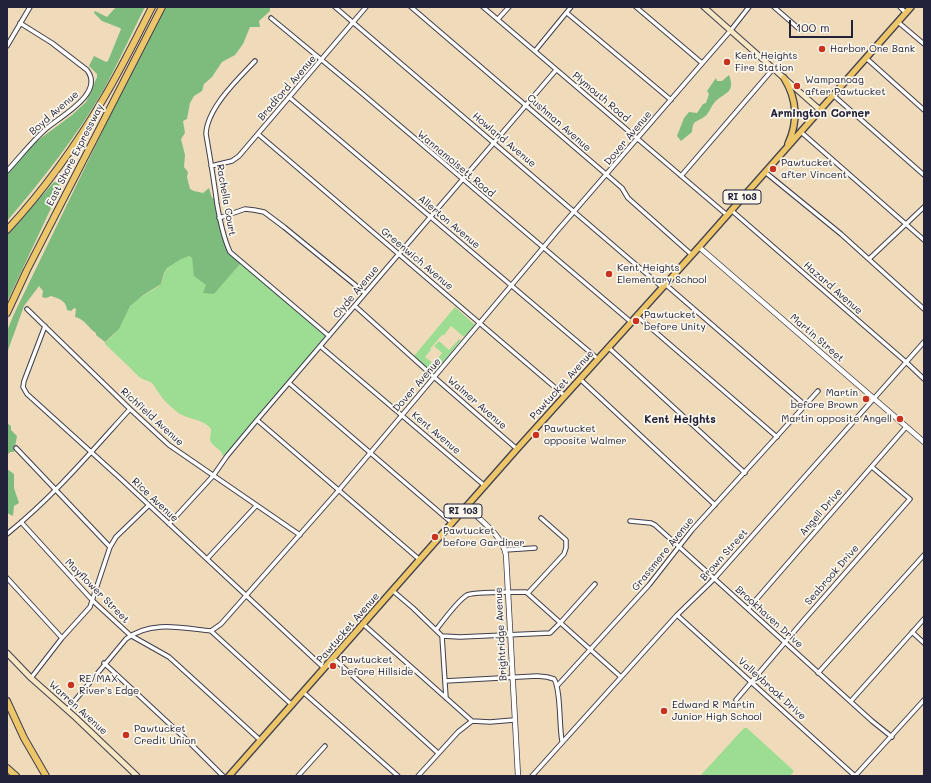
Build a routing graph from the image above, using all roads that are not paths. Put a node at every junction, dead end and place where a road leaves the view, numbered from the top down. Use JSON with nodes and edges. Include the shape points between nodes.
{"nodes":[{"id":1,"x":30,"y":7,"type":"edge"},
{"id":2,"x":152,"y":7,"type":"edge"},
{"id":3,"x":162,"y":7,"type":"edge"},
{"id":4,"x":335,"y":7,"type":"edge"},
{"id":5,"x":366,"y":7,"type":"edge"},
{"id":6,"x":411,"y":7,"type":"edge"},
{"id":7,"x":483,"y":7,"type":"edge"},
{"id":8,"x":509,"y":7,"type":"edge"},
{"id":9,"x":571,"y":7,"type":"edge"},
{"id":10,"x":636,"y":7,"type":"edge"},
{"id":11,"x":704,"y":7,"type":"edge"},
{"id":12,"x":749,"y":7,"type":"edge"},
{"id":13,"x":774,"y":7,"type":"edge"},
{"id":14,"x":900,"y":7,"type":"edge"},
{"id":15,"x":911,"y":7,"type":"edge"},
{"id":16,"x":567,"y":13,"type":"junction"},
{"id":17,"x":906,"y":13,"type":"junction"},
{"id":18,"x":271,"y":18,"type":"dead end"},
{"id":19,"x":498,"y":19,"type":"junction"},
{"id":20,"x":353,"y":22,"type":"junction"},
{"id":21,"x":898,"y":22,"type":"junction"},
{"id":22,"x":20,"y":23,"type":"junction"},
{"id":23,"x":798,"y":28,"type":"dead end"},
{"id":24,"x":731,"y":30,"type":"junction"},
{"id":25,"x":924,"y":44,"type":"edge"},
{"id":26,"x":7,"y":46,"type":"edge"},
{"id":27,"x":535,"y":51,"type":"junction"},
{"id":28,"x":866,"y":58,"type":"junction"},
{"id":29,"x":321,"y":60,"type":"junction"},
{"id":30,"x":255,"y":61,"type":"dead end"},
{"id":31,"x":702,"y":64,"type":"junction"},
{"id":32,"x":773,"y":68,"type":"junction"},
{"id":33,"x":556,"y":70,"type":"junction"},
{"id":34,"x":784,"y":78,"type":"junction"},
{"id":35,"x":833,"y":95,"type":"junction"},
{"id":36,"x":289,"y":97,"type":"junction"},
{"id":37,"x":671,"y":100,"type":"junction"},
{"id":38,"x":525,"y":105,"type":"junction"},
{"id":39,"x":820,"y":110,"type":"junction"},
{"id":40,"x":924,"y":110,"type":"edge"},
{"id":41,"x":801,"y":132,"type":"junction"},
{"id":42,"x":258,"y":134,"type":"junction"},
{"id":43,"x":638,"y":139,"type":"junction"},
{"id":44,"x":494,"y":142,"type":"junction"},
{"id":45,"x":786,"y":148,"type":"junction"},
{"id":46,"x":211,"y":166,"type":"junction"},
{"id":47,"x":7,"y":171,"type":"edge"},
{"id":48,"x":765,"y":172,"type":"junction"},
{"id":49,"x":607,"y":175,"type":"junction"},
{"id":50,"x":924,"y":175,"type":"edge"},
{"id":51,"x":681,"y":176,"type":"junction"},
{"id":52,"x":462,"y":179,"type":"junction"},
{"id":53,"x":924,"y":207,"type":"edge"},
{"id":54,"x":575,"y":211,"type":"junction"},
{"id":55,"x":729,"y":212,"type":"junction"},
{"id":56,"x":430,"y":217,"type":"junction"},
{"id":57,"x":219,"y":218,"type":"junction"},
{"id":58,"x":907,"y":224,"type":"junction"},
{"id":59,"x":7,"y":230,"type":"edge"},
{"id":60,"x":924,"y":240,"type":"edge"},
{"id":61,"x":699,"y":247,"type":"junction"},
{"id":62,"x":544,"y":248,"type":"junction"},
{"id":63,"x":398,"y":254,"type":"junction"},
{"id":64,"x":692,"y":255,"type":"junction"},
{"id":65,"x":869,"y":259,"type":"junction"},
{"id":66,"x":664,"y":285,"type":"junction"},
{"id":67,"x":512,"y":286,"type":"junction"},
{"id":68,"x":365,"y":294,"type":"junction"},
{"id":69,"x":355,"y":306,"type":"junction"},
{"id":70,"x":27,"y":308,"type":"dead end"},
{"id":71,"x":924,"y":309,"type":"edge"},
{"id":72,"x":7,"y":313,"type":"edge"},
{"id":73,"x":637,"y":316,"type":"junction"},
{"id":74,"x":631,"y":322,"type":"junction"},
{"id":75,"x":481,"y":323,"type":"junction"},
{"id":76,"x":45,"y":326,"type":"junction"},
{"id":77,"x":329,"y":336,"type":"junction"},
{"id":78,"x":924,"y":342,"type":"edge"},
{"id":79,"x":320,"y":346,"type":"junction"},
{"id":80,"x":608,"y":347,"type":"junction"},
{"id":81,"x":598,"y":359,"type":"junction"},
{"id":82,"x":906,"y":362,"type":"junction"},
{"id":83,"x":434,"y":377,"type":"junction"},
{"id":84,"x":580,"y":379,"type":"junction"},
{"id":85,"x":924,"y":379,"type":"edge"},
{"id":86,"x":289,"y":383,"type":"junction"},
{"id":87,"x":818,"y":391,"type":"dead end"},
{"id":88,"x":565,"y":396,"type":"junction"},
{"id":89,"x":874,"y":399,"type":"junction"},
{"id":90,"x":805,"y":405,"type":"junction"},
{"id":91,"x":130,"y":409,"type":"junction"},
{"id":92,"x":402,"y":415,"type":"junction"},
{"id":93,"x":257,"y":420,"type":"junction"},
{"id":94,"x":906,"y":426,"type":"junction"},
{"id":95,"x":777,"y":437,"type":"junction"},
{"id":96,"x":924,"y":442,"type":"edge"},
{"id":97,"x":16,"y":448,"type":"dead end"},
{"id":98,"x":517,"y":449,"type":"junction"},
{"id":99,"x":91,"y":452,"type":"junction"},
{"id":100,"x":370,"y":453,"type":"junction"},
{"id":101,"x":872,"y":467,"type":"junction"},
{"id":102,"x":745,"y":473,"type":"junction"},
{"id":103,"x":213,"y":476,"type":"junction"},
{"id":104,"x":485,"y":486,"type":"junction"},
{"id":105,"x":339,"y":490,"type":"junction"},
{"id":106,"x":56,"y":491,"type":"junction"},
{"id":107,"x":149,"y":505,"type":"junction"},
{"id":108,"x":715,"y":505,"type":"junction"},
{"id":109,"x":256,"y":506,"type":"junction"},
{"id":110,"x":467,"y":507,"type":"junction"},
{"id":111,"x":541,"y":518,"type":"dead end"},
{"id":112,"x":630,"y":521,"type":"dead end"},
{"id":113,"x":21,"y":522,"type":"junction"},
{"id":114,"x":452,"y":522,"type":"junction"},
{"id":115,"x":169,"y":524,"type":"junction"},
{"id":116,"x":7,"y":534,"type":"edge"},
{"id":117,"x":300,"y":535,"type":"junction"},
{"id":118,"x":110,"y":547,"type":"junction"},
{"id":119,"x":678,"y":547,"type":"junction"},
{"id":120,"x":535,"y":548,"type":"dead end"},
{"id":121,"x":505,"y":550,"type":"junction"},
{"id":122,"x":924,"y":555,"type":"edge"},
{"id":123,"x":207,"y":559,"type":"junction"},
{"id":124,"x":420,"y":560,"type":"junction"},
{"id":125,"x":7,"y":578,"type":"edge"},
{"id":126,"x":714,"y":579,"type":"junction"},
{"id":127,"x":595,"y":584,"type":"dead end"},
{"id":128,"x":393,"y":590,"type":"junction"},
{"id":129,"x":508,"y":592,"type":"junction"},
{"id":130,"x":528,"y":593,"type":"junction"},
{"id":131,"x":246,"y":596,"type":"junction"},
{"id":132,"x":93,"y":601,"type":"junction"},
{"id":133,"x":748,"y":609,"type":"junction"},
{"id":134,"x":677,"y":615,"type":"junction"},
{"id":135,"x":924,"y":619,"type":"edge"},
{"id":136,"x":561,"y":622,"type":"junction"},
{"id":137,"x":363,"y":624,"type":"junction"},
{"id":138,"x":436,"y":630,"type":"junction"},
{"id":139,"x":211,"y":632,"type":"junction"},
{"id":140,"x":912,"y":632,"type":"junction"},
{"id":141,"x":510,"y":635,"type":"junction"},
{"id":142,"x":130,"y":636,"type":"junction"},
{"id":143,"x":442,"y":636,"type":"junction"},
{"id":144,"x":62,"y":638,"type":"junction"},
{"id":145,"x":785,"y":642,"type":"junction"},
{"id":146,"x":924,"y":643,"type":"edge"},
{"id":147,"x":591,"y":650,"type":"junction"},
{"id":148,"x":7,"y":653,"type":"edge"},
{"id":149,"x":333,"y":658,"type":"junction"},
{"id":150,"x":104,"y":664,"type":"junction"},
{"id":151,"x":324,"y":668,"type":"junction"},
{"id":152,"x":818,"y":673,"type":"junction"},
{"id":153,"x":512,"y":677,"type":"junction"},
{"id":154,"x":621,"y":677,"type":"junction"},
{"id":155,"x":31,"y":678,"type":"junction"},
{"id":156,"x":445,"y":681,"type":"junction"},
{"id":157,"x":752,"y":681,"type":"junction"},
{"id":158,"x":557,"y":686,"type":"junction"},
{"id":159,"x":303,"y":692,"type":"junction"},
{"id":160,"x":446,"y":698,"type":"junction"},
{"id":161,"x":736,"y":700,"type":"dead end"},
{"id":162,"x":924,"y":700,"type":"edge"},
{"id":163,"x":7,"y":701,"type":"edge"},
{"id":164,"x":851,"y":701,"type":"junction"},
{"id":165,"x":292,"y":705,"type":"junction"},
{"id":166,"x":67,"y":710,"type":"junction"},
{"id":167,"x":514,"y":720,"type":"junction"},
{"id":168,"x":472,"y":721,"type":"junction"},
{"id":169,"x":892,"y":737,"type":"junction"},
{"id":170,"x":260,"y":740,"type":"junction"},
{"id":171,"x":562,"y":741,"type":"junction"},
{"id":172,"x":325,"y":746,"type":"dead end"},
{"id":173,"x":438,"y":753,"type":"junction"},
{"id":174,"x":7,"y":768,"type":"edge"},
{"id":175,"x":16,"y":776,"type":"edge"},
{"id":176,"x":46,"y":776,"type":"edge"},
{"id":177,"x":137,"y":776,"type":"edge"},
{"id":178,"x":223,"y":776,"type":"edge"},
{"id":179,"x":228,"y":776,"type":"edge"},
{"id":180,"x":298,"y":776,"type":"edge"},
{"id":181,"x":398,"y":776,"type":"edge"},
{"id":182,"x":418,"y":776,"type":"edge"},
{"id":183,"x":518,"y":776,"type":"edge"},
{"id":184,"x":532,"y":776,"type":"edge"},
{"id":185,"x":855,"y":776,"type":"edge"}],
"edges":[{"from":1,"to":22,"type":"street"},
{"from":2,"to":59,"type":"highway","name":"East Shore Expressway","via":[[113,82],[82,134],[47,183]]},
{"from":3,"to":72,"type":"highway","name":"East Shore Expressway"},
{"from":4,"to":20,"type":"street","name":"Howland Avenue"},
{"from":5,"to":20,"type":"street","name":"Bradford Avenue"},
{"from":6,"to":38,"type":"street","name":"Cushman Avenue"},
{"from":7,"to":19,"type":"street","name":"Plymouth Road"},
{"from":8,"to":19,"type":"street"},
{"from":9,"to":16,"type":"street"},
{"from":10,"to":31,"type":"street"},
{"from":11,"to":24,"type":"main road"},
{"from":12,"to":24,"type":"street","name":"Dover Avenue"},
{"from":13,"to":23,"type":"street"},
{"from":14,"to":17,"type":"street"},
{"from":15,"to":17,"type":"main road","name":"Pawtucket Avenue","number":"RI 103"},
{"from":16,"to":27,"type":"street"},
{"from":16,"to":37,"type":"street"},
{"from":17,"to":21,"type":"main road","name":"Pawtucket Avenue","number":"RI 103"},
{"from":18,"to":29,"type":"street","name":"Wannamoisett Road"},
{"from":19,"to":27,"type":"street","name":"Plymouth Road"},
{"from":20,"to":29,"type":"street","name":"Bradford Avenue"},
{"from":20,"to":44,"type":"street","name":"Howland Avenue"},
{"from":21,"to":25,"type":"street"},
{"from":21,"to":28,"type":"main road","name":"Pawtucket Avenue","number":"RI 103"},
{"from":22,"to":26,"type":"street"},
{"from":22,"to":47,"type":"street","name":"Boyd Avenue","via":[[52,43],[87,70],[92,80],[81,102],[47,128]]},
{"from":24,"to":31,"type":"street","name":"Dover Avenue"},
{"from":24,"to":32,"type":"main road"},
{"from":27,"to":33,"type":"street","name":"Plymouth Road"},
{"from":28,"to":35,"type":"main road","name":"Pawtucket Avenue","number":"RI 103"},
{"from":28,"to":40,"type":"street"},
{"from":29,"to":36,"type":"street","name":"Bradford Avenue"},
{"from":29,"to":52,"type":"street","name":"Wannamoisett Road"},
{"from":30,"to":46,"type":"street","name":"Rachella Court","via":[[219,102],[208,121],[206,134]]},
{"from":31,"to":37,"type":"street","name":"Dover Avenue"},
{"from":32,"to":34,"type":"main road"},
{"from":32,"to":51,"type":"street"},
{"from":33,"to":38,"type":"street","name":"Clyde Avenue"},
{"from":33,"to":43,"type":"street","name":"Plymouth Road"},
{"from":34,"to":39,"type":"main road"},
{"from":34,"to":45,"type":"main road","via":[[796,114],[794,128]]},
{"from":35,"to":39,"type":"main road","name":"Pawtucket Avenue","number":"RI 103"},
{"from":35,"to":50,"type":"street"},
{"from":36,"to":42,"type":"street","name":"Bradford Avenue"},
{"from":36,"to":56,"type":"street","name":"Allerton Avenue"},
{"from":37,"to":43,"type":"street","name":"Dover Avenue"},
{"from":38,"to":44,"type":"street","name":"Clyde Avenue"},
{"from":38,"to":49,"type":"street","name":"Cushman Avenue"},
{"from":39,"to":41,"type":"main road","name":"Pawtucket Avenue","number":"RI 103"},
{"from":41,"to":45,"type":"main road","name":"Pawtucket Avenue","number":"RI 103"},
{"from":41,"to":58,"type":"street"},
{"from":42,"to":46,"type":"street","name":"Bradford Avenue","via":[[240,156],[232,161]]},
{"from":42,"to":63,"type":"street","name":"Greenwich Avenue"},
{"from":43,"to":49,"type":"street","name":"Dover Avenue"},
{"from":43,"to":51,"type":"street","name":"Plymouth Road"},
{"from":44,"to":52,"type":"street","name":"Clyde Avenue"},
{"from":44,"to":54,"type":"street","name":"Howland Avenue"},
{"from":45,"to":48,"type":"main road","name":"Pawtucket Avenue","number":"RI 103"},
{"from":46,"to":57,"type":"street","name":"Rachella Court"},
{"from":48,"to":55,"type":"main road","name":"Pawtucket Avenue","number":"RI 103"},
{"from":48,"to":65,"type":"street"},
{"from":49,"to":54,"type":"street","name":"Dover Avenue"},
{"from":49,"to":64,"type":"street","name":"Cushman Avenue","via":[[622,188],[628,198]]},
{"from":51,"to":55,"type":"street","name":"Plymouth Road"},
{"from":52,"to":56,"type":"street","name":"Clyde Avenue"},
{"from":52,"to":62,"type":"street","name":"Wannamoisett Road"},
{"from":53,"to":58,"type":"street"},
{"from":54,"to":62,"type":"street","name":"Dover Avenue"},
{"from":54,"to":66,"type":"street","name":"Howland Avenue"},
{"from":55,"to":61,"type":"main road","name":"Pawtucket Avenue","number":"RI 103"},
{"from":55,"to":82,"type":"street","name":"Hazard Avenue"},
{"from":56,"to":63,"type":"street","name":"Clyde Avenue"},
{"from":56,"to":67,"type":"street","name":"Allerton Avenue"},
{"from":57,"to":68,"type":"street","via":[[245,210],[264,212]]},
{"from":57,"to":77,"type":"street","name":"Rachella Court","via":[[230,252]]},
{"from":58,"to":60,"type":"street"},
{"from":58,"to":65,"type":"street"},
{"from":61,"to":64,"type":"main road","name":"Pawtucket Avenue","number":"RI 103"},
{"from":61,"to":89,"type":"street","name":"Martin Street"},
{"from":62,"to":67,"type":"street","name":"Dover Avenue"},
{"from":62,"to":74,"type":"street","name":"Wannamoisett Road"},
{"from":63,"to":68,"type":"street","name":"Clyde Avenue"},
{"from":63,"to":75,"type":"street","name":"Greenwich Avenue"},
{"from":64,"to":66,"type":"main road","name":"Pawtucket Avenue","number":"RI 103"},
{"from":65,"to":71,"type":"street"},
{"from":66,"to":73,"type":"main road","name":"Pawtucket Avenue","number":"RI 103"},
{"from":66,"to":90,"type":"street","name":"Howland Avenue"},
{"from":67,"to":75,"type":"street","name":"Dover Avenue"},
{"from":67,"to":81,"type":"street","name":"Allerton Avenue"},
{"from":68,"to":69,"type":"street","name":"Clyde Avenue"},
{"from":69,"to":77,"type":"street","name":"Clyde Avenue"},
{"from":69,"to":83,"type":"street","name":"Walmer Avenue"},
{"from":70,"to":76,"type":"street","name":"Richfield Avenue"},
{"from":73,"to":74,"type":"main road","name":"Pawtucket Avenue","number":"RI 103"},
{"from":73,"to":95,"type":"street"},
{"from":74,"to":80,"type":"main road","name":"Pawtucket Avenue","number":"RI 103"},
{"from":75,"to":83,"type":"street","name":"Dover Avenue"},
{"from":75,"to":88,"type":"street","name":"Greenwich Avenue"},
{"from":76,"to":91,"type":"street","name":"Richfield Avenue"},
{"from":76,"to":99,"type":"street","name":"Rice Avenue","via":[[23,387],[27,394]]},
{"from":77,"to":79,"type":"street","name":"Clyde Avenue"},
{"from":78,"to":82,"type":"street","name":"Brown Street"},
{"from":79,"to":86,"type":"street","name":"Clyde Avenue"},
{"from":79,"to":92,"type":"street","name":"Kent Avenue"},
{"from":80,"to":81,"type":"main road","name":"Pawtucket Avenue","number":"RI 103"},
{"from":80,"to":102,"type":"street"},
{"from":81,"to":84,"type":"main road","name":"Pawtucket Avenue","number":"RI 103"},
{"from":82,"to":85,"type":"street","name":"Hazard Avenue"},
{"from":82,"to":89,"type":"street","name":"Brown Street"},
{"from":83,"to":92,"type":"street","name":"Dover Avenue"},
{"from":83,"to":98,"type":"street","name":"Walmer Avenue"},
{"from":84,"to":88,"type":"main road","name":"Pawtucket Avenue","number":"RI 103"},
{"from":84,"to":108,"type":"street"},
{"from":86,"to":93,"type":"street","name":"Clyde Avenue"},
{"from":86,"to":100,"type":"street"},
{"from":87,"to":90,"type":"street","name":"Grassmere Avenue"},
{"from":88,"to":98,"type":"main road","name":"Pawtucket Avenue","number":"RI 103"},
{"from":89,"to":94,"type":"street","name":"Martin Street"},
{"from":89,"to":126,"type":"street","name":"Brown Street"},
{"from":90,"to":95,"type":"street","name":"Grassmere Avenue"},
{"from":91,"to":99,"type":"street"},
{"from":91,"to":103,"type":"street","name":"Richfield Avenue","via":[[169,445]]},
{"from":92,"to":100,"type":"street","name":"Dover Avenue"},
{"from":92,"to":104,"type":"street","name":"Kent Avenue"},
{"from":93,"to":103,"type":"street","name":"Clyde Avenue"},
{"from":93,"to":105,"type":"street"},
{"from":94,"to":96,"type":"street","name":"Martin Street"},
{"from":94,"to":101,"type":"street","name":"Angell Drive"},
{"from":95,"to":102,"type":"street","name":"Grassmere Avenue"},
{"from":97,"to":106,"type":"street"},
{"from":98,"to":104,"type":"main road","name":"Pawtucket Avenue","number":"RI 103"},
{"from":99,"to":106,"type":"street"},
{"from":99,"to":107,"type":"street","name":"Rice Avenue"},
{"from":100,"to":105,"type":"street","name":"Dover Avenue"},
{"from":100,"to":114,"type":"street"},
{"from":101,"to":133,"type":"street","name":"Angell Drive"},
{"from":101,"to":145,"type":"street","name":"Seabrook Drive","via":[[910,499]]},
{"from":102,"to":108,"type":"street","name":"Grassmere Avenue"},
{"from":103,"to":109,"type":"street","name":"Richfield Avenue"},
{"from":103,"to":115,"type":"street","name":"Clyde Avenue"},
{"from":104,"to":110,"type":"main road","name":"Pawtucket Avenue","number":"RI 103"},
{"from":105,"to":117,"type":"street","name":"Dover Avenue"},
{"from":105,"to":124,"type":"street"},
{"from":106,"to":113,"type":"street"},
{"from":106,"to":118,"type":"street"},
{"from":107,"to":115,"type":"street","name":"Rice Avenue"},
{"from":107,"to":118,"type":"street","via":[[116,537]]},
{"from":108,"to":119,"type":"street","name":"Grassmere Avenue"},
{"from":109,"to":117,"type":"street","name":"Richfield Avenue"},
{"from":109,"to":123,"type":"street"},
{"from":110,"to":114,"type":"main road","name":"Pawtucket Avenue","number":"RI 103"},
{"from":110,"to":121,"type":"street","via":[[498,538]]},
{"from":111,"to":130,"type":"street","via":[[566,540],[566,548],[564,554]]},
{"from":112,"to":119,"type":"street","name":"Brookhaven Drive","via":[[655,525]]},
{"from":113,"to":116,"type":"street"},
{"from":113,"to":132,"type":"street","name":"Mayflower Street"},
{"from":114,"to":124,"type":"main road","name":"Pawtucket Avenue","number":"RI 103"},
{"from":115,"to":123,"type":"street","name":"Rice Avenue"},
{"from":117,"to":131,"type":"street","name":"Dover Avenue"},
{"from":118,"to":132,"type":"street"},
{"from":119,"to":126,"type":"street","name":"Brookhaven Drive"},
{"from":119,"to":147,"type":"street","name":"Grassmere Avenue","via":[[649,585]]},
{"from":120,"to":121,"type":"street"},
{"from":121,"to":129,"type":"street","name":"Brightridge Avenue"},
{"from":122,"to":152,"type":"street"},
{"from":123,"to":131,"type":"street","name":"Rice Avenue"},
{"from":124,"to":128,"type":"main road","name":"Pawtucket Avenue","number":"RI 103"},
{"from":125,"to":144,"type":"street"},
{"from":126,"to":133,"type":"street","name":"Brookhaven Drive"},
{"from":126,"to":134,"type":"street","name":"Brown Street"},
{"from":127,"to":136,"type":"street"},
{"from":128,"to":137,"type":"main road","name":"Pawtucket Avenue","number":"RI 103"},
{"from":128,"to":138,"type":"street"},
{"from":129,"to":130,"type":"street"},
{"from":129,"to":138,"type":"street","via":[[467,595]]},
{"from":129,"to":141,"type":"street","name":"Brightridge Avenue"},
{"from":130,"to":136,"type":"street"},
{"from":131,"to":139,"type":"street","name":"Dover Avenue"},
{"from":131,"to":151,"type":"street","name":"Rice Avenue"},
{"from":132,"to":142,"type":"street","name":"Mayflower Street"},
{"from":132,"to":144,"type":"street"},
{"from":133,"to":145,"type":"street","name":"Brookhaven Drive"},
{"from":134,"to":154,"type":"street","name":"Brown Street"},
{"from":134,"to":157,"type":"street","name":"Valleybrook Drive"},
{"from":135,"to":140,"type":"street"},
{"from":136,"to":141,"type":"street","via":[[550,633]]},
{"from":136,"to":147,"type":"street"},
{"from":137,"to":149,"type":"main road","name":"Pawtucket Avenue","number":"RI 103"},
{"from":137,"to":160,"type":"street"},
{"from":138,"to":143,"type":"street"},
{"from":139,"to":142,"type":"street","via":[[161,626]]},
{"from":139,"to":165,"type":"street"},
{"from":140,"to":146,"type":"street"},
{"from":140,"to":164,"type":"street"},
{"from":141,"to":143,"type":"street"},
{"from":141,"to":153,"type":"street","name":"Brightridge Avenue"},
{"from":142,"to":150,"type":"street"},
{"from":142,"to":170,"type":"street","name":"Mayflower Street","via":[[169,657]]},
{"from":143,"to":156,"type":"street"},
{"from":144,"to":155,"type":"street"},
{"from":145,"to":152,"type":"street","name":"Brookhaven Drive"},
{"from":145,"to":157,"type":"street","name":"Seabrook Drive"},
{"from":147,"to":154,"type":"street"},
{"from":147,"to":158,"type":"street","name":"Grassmere Avenue"},
{"from":148,"to":155,"type":"main road","name":"Warren Avenue"},
{"from":149,"to":151,"type":"main road","name":"Pawtucket Avenue","number":"RI 103"},
{"from":149,"to":173,"type":"street"},
{"from":150,"to":166,"type":"street"},
{"from":150,"to":178,"type":"street"},
{"from":151,"to":159,"type":"main road","name":"Pawtucket Avenue","number":"RI 103"},
{"from":152,"to":164,"type":"street","name":"Brookhaven Drive"},
{"from":153,"to":156,"type":"street"},
{"from":153,"to":158,"type":"street","via":[[548,677],[554,679]]},
{"from":153,"to":167,"type":"street","name":"Brightridge Avenue"},
{"from":154,"to":171,"type":"street","name":"Brown Street"},
{"from":155,"to":166,"type":"main road","name":"Warren Avenue"},
{"from":156,"to":160,"type":"street"},
{"from":157,"to":161,"type":"street","name":"Seabrook Drive"},
{"from":157,"to":185,"type":"street","name":"Valleybrook Drive"},
{"from":158,"to":171,"type":"street"},
{"from":159,"to":165,"type":"main road","name":"Pawtucket Avenue","number":"RI 103"},
{"from":159,"to":181,"type":"street"},
{"from":160,"to":168,"type":"street"},
{"from":162,"to":169,"type":"street"},
{"from":163,"to":176,"type":"highway"},
{"from":164,"to":169,"type":"street","name":"Brookhaven Drive"},
{"from":165,"to":170,"type":"main road","name":"Pawtucket Avenue","number":"RI 103"},
{"from":166,"to":177,"type":"main road","name":"Warren Avenue"},
{"from":167,"to":168,"type":"street"},
{"from":167,"to":183,"type":"street","name":"Brightridge Avenue"},
{"from":168,"to":173,"type":"street"},
{"from":169,"to":185,"type":"street"},
{"from":170,"to":179,"type":"main road","name":"Pawtucket Avenue","number":"RI 103"},
{"from":171,"to":184,"type":"street","name":"Brown Street"},
{"from":172,"to":180,"type":"street"},
{"from":173,"to":182,"type":"street"},
{"from":174,"to":175,"type":"highway"}]}
